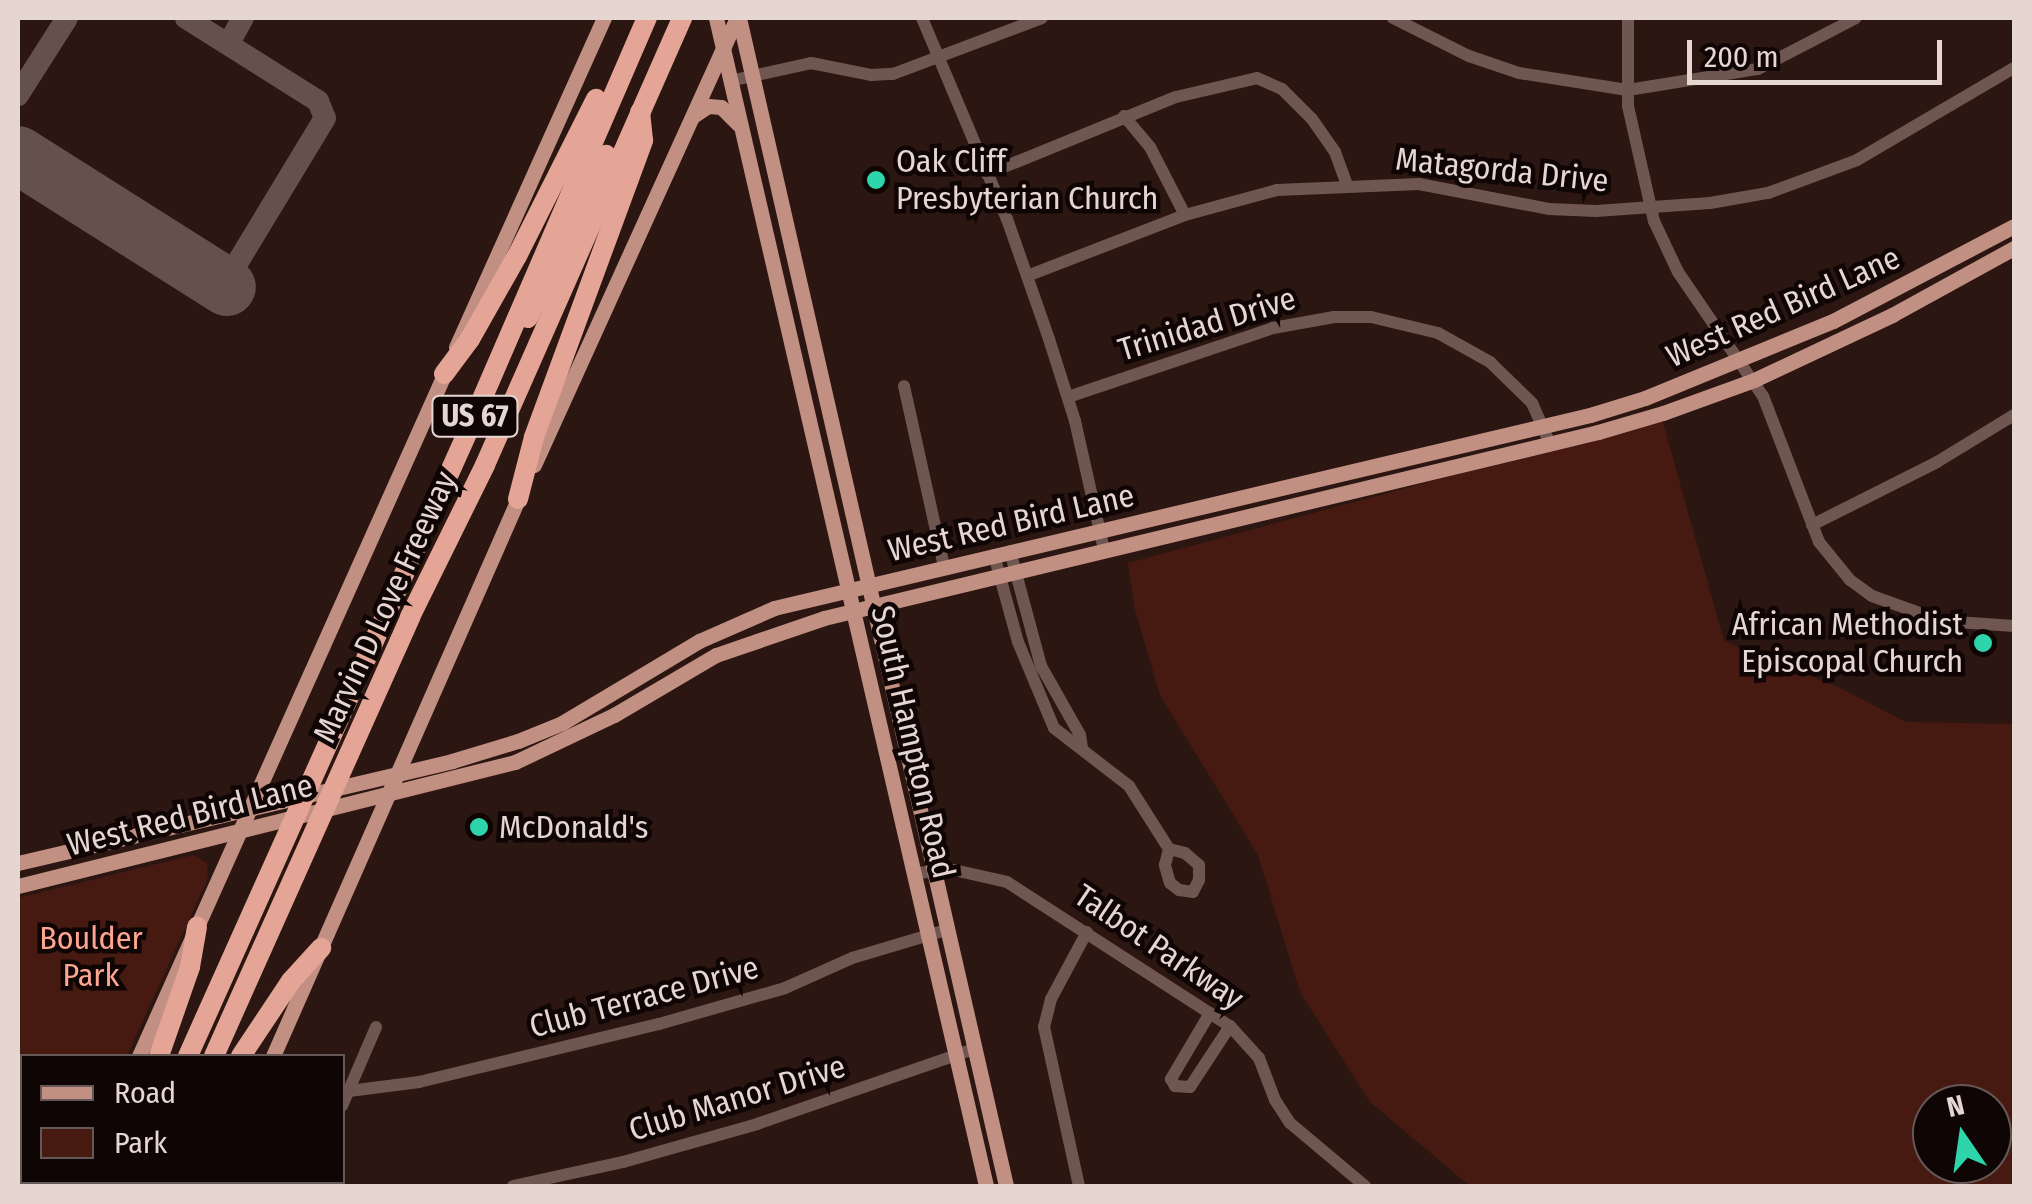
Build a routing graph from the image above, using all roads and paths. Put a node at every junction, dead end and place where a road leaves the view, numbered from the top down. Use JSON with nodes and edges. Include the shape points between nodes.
{"nodes":[{"id":1,"x":604,"y":18,"type":"edge"},
{"id":2,"x":647,"y":18,"type":"edge"},
{"id":3,"x":669,"y":18,"type":"edge"},
{"id":4,"x":682,"y":18,"type":"edge"},
{"id":5,"x":716,"y":18,"type":"edge"},
{"id":6,"x":738,"y":18,"type":"edge"},
{"id":7,"x":922,"y":18,"type":"edge"},
{"id":8,"x":1042,"y":18,"type":"edge"},
{"id":9,"x":1393,"y":18,"type":"edge"},
{"id":10,"x":1628,"y":18,"type":"edge"},
{"id":11,"x":1856,"y":18,"type":"edge"},
{"id":12,"x":722,"y":50,"type":"junction"},
{"id":13,"x":627,"y":58,"type":"junction"},
{"id":14,"x":938,"y":60,"type":"junction"},
{"id":15,"x":2014,"y":68,"type":"edge"},
{"id":16,"x":751,"y":74,"type":"junction"},
{"id":17,"x":730,"y":81,"type":"junction"},
{"id":18,"x":1628,"y":90,"type":"junction"},
{"id":19,"x":702,"y":95,"type":"junction"},
{"id":20,"x":637,"y":102,"type":"junction"},
{"id":21,"x":694,"y":116,"type":"junction"},
{"id":22,"x":1124,"y":116,"type":"junction"},
{"id":23,"x":742,"y":128,"type":"junction"},
{"id":24,"x":987,"y":174,"type":"junction"},
{"id":25,"x":1347,"y":184,"type":"junction"},
{"id":26,"x":1650,"y":209,"type":"junction"},
{"id":27,"x":1185,"y":215,"type":"junction"},
{"id":28,"x":2014,"y":226,"type":"edge"},
{"id":29,"x":2014,"y":248,"type":"edge"},
{"id":30,"x":1027,"y":276,"type":"junction"},
{"id":31,"x":800,"y":289,"type":"junction"},
{"id":32,"x":781,"y":294,"type":"junction"},
{"id":33,"x":811,"y":340,"type":"junction"},
{"id":34,"x":793,"y":344,"type":"junction"},
{"id":35,"x":1741,"y":362,"type":"junction"},
{"id":36,"x":444,"y":374,"type":"junction"},
{"id":37,"x":1754,"y":380,"type":"junction"},
{"id":38,"x":904,"y":386,"type":"dead end"},
{"id":39,"x":1068,"y":397,"type":"junction"},
{"id":40,"x":2014,"y":415,"type":"edge"},
{"id":41,"x":1546,"y":426,"type":"junction"},
{"id":42,"x":469,"y":429,"type":"junction"},
{"id":43,"x":1550,"y":444,"type":"junction"},
{"id":44,"x":518,"y":499,"type":"junction"},
{"id":45,"x":1132,"y":522,"type":"junction"},
{"id":46,"x":1812,"y":526,"type":"junction"},
{"id":47,"x":1100,"y":530,"type":"junction"},
{"id":48,"x":1136,"y":542,"type":"junction"},
{"id":49,"x":1104,"y":550,"type":"junction"},
{"id":50,"x":1002,"y":553,"type":"junction"},
{"id":51,"x":944,"y":567,"type":"junction"},
{"id":52,"x":1007,"y":573,"type":"junction"},
{"id":53,"x":858,"y":588,"type":"junction"},
{"id":54,"x":863,"y":608,"type":"junction"},
{"id":55,"x":2014,"y":626,"type":"edge"},
{"id":56,"x":671,"y":656,"type":"junction"},
{"id":57,"x":680,"y":674,"type":"junction"},
{"id":58,"x":1039,"y":674,"type":"junction"},
{"id":59,"x":1059,"y":702,"type":"junction"},
{"id":60,"x":1048,"y":713,"type":"junction"},
{"id":61,"x":422,"y":726,"type":"junction"},
{"id":62,"x":508,"y":744,"type":"junction"},
{"id":63,"x":1082,"y":747,"type":"junction"},
{"id":64,"x":452,"y":761,"type":"junction"},
{"id":65,"x":515,"y":762,"type":"junction"},
{"id":66,"x":397,"y":774,"type":"junction"},
{"id":67,"x":388,"y":795,"type":"junction"},
{"id":68,"x":249,"y":809,"type":"junction"},
{"id":69,"x":240,"y":830,"type":"junction"},
{"id":70,"x":183,"y":844,"type":"junction"},
{"id":71,"x":1170,"y":849,"type":"dead end"},
{"id":72,"x":18,"y":865,"type":"edge"},
{"id":73,"x":933,"y":872,"type":"junction"},
{"id":74,"x":915,"y":873,"type":"junction"},
{"id":75,"x":219,"y":876,"type":"junction"},
{"id":76,"x":20,"y":886,"type":"edge"},
{"id":77,"x":197,"y":927,"type":"junction"},
{"id":78,"x":946,"y":930,"type":"junction"},
{"id":79,"x":1087,"y":932,"type":"junction"},
{"id":80,"x":928,"y":935,"type":"junction"},
{"id":81,"x":320,"y":948,"type":"junction"},
{"id":82,"x":1210,"y":1013,"type":"junction"},
{"id":83,"x":1230,"y":1026,"type":"junction"},
{"id":84,"x":376,"y":1027,"type":"dead end"},
{"id":85,"x":973,"y":1049,"type":"junction"},
{"id":86,"x":955,"y":1052,"type":"junction"},
{"id":87,"x":140,"y":1054,"type":"edge"},
{"id":88,"x":161,"y":1054,"type":"edge"},
{"id":89,"x":189,"y":1054,"type":"edge"},
{"id":90,"x":215,"y":1054,"type":"edge"},
{"id":91,"x":241,"y":1054,"type":"edge"},
{"id":92,"x":274,"y":1054,"type":"edge"},
{"id":93,"x":349,"y":1091,"type":"junction"},
{"id":94,"x":345,"y":1100,"type":"edge"},
{"id":95,"x":1000,"y":1162,"type":"junction"},
{"id":96,"x":982,"y":1167,"type":"junction"},
{"id":97,"x":513,"y":1186,"type":"edge"},
{"id":98,"x":986,"y":1186,"type":"edge"},
{"id":99,"x":1006,"y":1186,"type":"edge"},
{"id":100,"x":1080,"y":1186,"type":"edge"},
{"id":101,"x":1365,"y":1186,"type":"edge"}],
"edges":[{"from":1,"to":36,"type":"main road","name":"Marvin D Love Freeway"},
{"from":2,"to":13,"type":"highway","name":"Marvin D Love Freeway","number":"US 67"},
{"from":3,"to":20,"type":"highway"},
{"from":4,"to":20,"type":"highway","name":"Marvin D Love Freeway","number":"US 67"},
{"from":5,"to":12,"type":"main road","name":"South Hampton Road"},
{"from":6,"to":12,"type":"main road"},
{"from":6,"to":16,"type":"main road","name":"South Hampton Road"},
{"from":7,"to":14,"type":"street"},
{"from":8,"to":14,"type":"street"},
{"from":9,"to":18,"type":"street","via":[[1520,73]]},
{"from":10,"to":18,"type":"street"},
{"from":11,"to":18,"type":"street","via":[[1770,64]]},
{"from":12,"to":17,"type":"main road","name":"South Hampton Road"},
{"from":12,"to":19,"type":"main road"},
{"from":13,"to":36,"type":"highway","via":[[603,86],[517,256]]},
{"from":13,"to":42,"type":"highway","name":"Marvin D Love Freeway","number":"US 67"},
{"from":14,"to":16,"type":"street","via":[[893,74],[811,63]]},
{"from":14,"to":24,"type":"street"},
{"from":15,"to":26,"type":"street","name":"Matagorda Drive","via":[[1857,160],[1808,181],[1736,199]]},
{"from":16,"to":17,"type":"street"},
{"from":16,"to":31,"type":"main road","name":"South Hampton Road"},
{"from":17,"to":19,"type":"main road"},
{"from":17,"to":23,"type":"main road","name":"South Hampton Road"},
{"from":18,"to":26,"type":"street"},
{"from":19,"to":21,"type":"main road"},
{"from":20,"to":42,"type":"highway"},
{"from":20,"to":44,"type":"highway","via":[[643,140],[534,437]]},
{"from":20,"to":90,"type":"highway","name":"Marvin D Love Freeway","number":"US 67","via":[[485,464]]},
{"from":21,"to":23,"type":"main road","via":[[721,106]]},
{"from":21,"to":44,"type":"main road"},
{"from":22,"to":24,"type":"street"},
{"from":22,"to":25,"type":"street","via":[[1206,88],[1266,80],[1320,130]]},
{"from":22,"to":27,"type":"street","via":[[1150,147]]},
{"from":23,"to":32,"type":"main road","name":"South Hampton Road"},
{"from":24,"to":30,"type":"street"},
{"from":25,"to":26,"type":"street","name":"Matagorda Drive","via":[[1440,186],[1550,208]]},
{"from":25,"to":27,"type":"street","name":"Matagorda Drive","via":[[1277,190]]},
{"from":26,"to":35,"type":"street","via":[[1678,272]]},
{"from":27,"to":30,"type":"street","name":"Matagorda Drive"},
{"from":28,"to":35,"type":"main road","name":"West Red Bird Lane"},
{"from":29,"to":37,"type":"main road","name":"West Red Bird Lane"},
{"from":30,"to":39,"type":"street"},
{"from":31,"to":32,"type":"main road"},
{"from":31,"to":33,"type":"main road","name":"South Hampton Road"},
{"from":32,"to":34,"type":"main road","name":"South Hampton Road"},
{"from":33,"to":34,"type":"main road"},
{"from":33,"to":53,"type":"main road","name":"South Hampton Road"},
{"from":34,"to":53,"type":"main road","name":"South Hampton Road"},
{"from":35,"to":37,"type":"street"},
{"from":35,"to":41,"type":"main road","name":"West Red Bird Lane"},
{"from":36,"to":68,"type":"main road","name":"Marvin D Love Freeway"},
{"from":37,"to":43,"type":"main road","name":"West Red Bird Lane"},
{"from":37,"to":46,"type":"street"},
{"from":38,"to":51,"type":"street"},
{"from":39,"to":41,"type":"street","name":"Trinidad Drive","via":[[1272,328],[1372,317],[1413,324],[1471,350],[1521,391]]},
{"from":39,"to":47,"type":"street"},
{"from":40,"to":46,"type":"street"},
{"from":41,"to":43,"type":"street","name":"Trinidad Drive"},
{"from":41,"to":45,"type":"main road","name":"West Red Bird Lane"},
{"from":42,"to":89,"type":"highway","name":"Marvin D Love Freeway","number":"US 67"},
{"from":43,"to":48,"type":"main road","name":"West Red Bird Lane"},
{"from":44,"to":61,"type":"main road"},
{"from":45,"to":47,"type":"main road","name":"West Red Bird Lane"},
{"from":45,"to":48,"type":"main road"},
{"from":46,"to":55,"type":"street","via":[[1827,554],[1872,596],[1942,621]]},
{"from":47,"to":49,"type":"street"},
{"from":47,"to":50,"type":"main road","name":"West Red Bird Lane"},
{"from":48,"to":49,"type":"main road","name":"West Red Bird Lane"},
{"from":49,"to":52,"type":"main road","name":"West Red Bird Lane"},
{"from":50,"to":51,"type":"main road","name":"West Red Bird Lane"},
{"from":50,"to":52,"type":"street"},
{"from":51,"to":53,"type":"main road","name":"West Red Bird Lane"},
{"from":52,"to":54,"type":"main road","name":"West Red Bird Lane"},
{"from":52,"to":58,"type":"street"},
{"from":53,"to":54,"type":"main road","name":"South Hampton Road"},
{"from":53,"to":56,"type":"main road","name":"West Red Bird Lane","via":[[758,614]]},
{"from":54,"to":57,"type":"main road","name":"West Red Bird Lane","via":[[758,637]]},
{"from":54,"to":73,"type":"main road","name":"South Hampton Road"},
{"from":54,"to":74,"type":"main road","name":"South Hampton Road"},
{"from":56,"to":57,"type":"main road"},
{"from":56,"to":62,"type":"main road","name":"West Red Bird Lane","via":[[562,723]]},
{"from":57,"to":65,"type":"main road","name":"West Red Bird Lane"},
{"from":58,"to":59,"type":"street"},
{"from":58,"to":60,"type":"street"},
{"from":59,"to":60,"type":"street"},
{"from":59,"to":63,"type":"street"},
{"from":60,"to":63,"type":"street","via":[[1060,736]]},
{"from":61,"to":64,"type":"main road","via":[[424,753]]},
{"from":61,"to":66,"type":"main road"},
{"from":62,"to":64,"type":"main road","name":"West Red Bird Lane"},
{"from":62,"to":65,"type":"main road"},
{"from":63,"to":71,"type":"street","via":[[1128,786]]},
{"from":64,"to":66,"type":"main road","name":"West Red Bird Lane"},
{"from":65,"to":67,"type":"main road","name":"West Red Bird Lane"},
{"from":66,"to":67,"type":"main road"},
{"from":66,"to":68,"type":"main road","name":"West Red Bird Lane"},
{"from":67,"to":69,"type":"main road","name":"West Red Bird Lane"},
{"from":67,"to":81,"type":"main road"},
{"from":68,"to":69,"type":"main road","name":"Marvin D Love Freeway"},
{"from":68,"to":72,"type":"main road","name":"West Red Bird Lane"},
{"from":69,"to":70,"type":"main road","name":"West Red Bird Lane"},
{"from":69,"to":75,"type":"main road","name":"Marvin D Love Freeway"},
{"from":70,"to":75,"type":"main road","via":[[214,852]]},
{"from":70,"to":76,"type":"main road","name":"West Red Bird Lane"},
{"from":72,"to":76,"type":"main road"},
{"from":73,"to":74,"type":"street","name":"Talbot Parkway"},
{"from":73,"to":78,"type":"main road","name":"South Hampton Road"},
{"from":73,"to":79,"type":"street","name":"Talbot Parkway","via":[[1007,882]]},
{"from":74,"to":80,"type":"main road","name":"South Hampton Road"},
{"from":75,"to":77,"type":"main road","name":"Marvin D Love Freeway"},
{"from":77,"to":87,"type":"main road","name":"Marvin D Love Freeway"},
{"from":77,"to":88,"type":"highway"},
{"from":78,"to":80,"type":"street","name":"Club Terrace Drive"},
{"from":78,"to":85,"type":"main road","name":"South Hampton Road"},
{"from":79,"to":82,"type":"street","name":"Talbot Parkway"},
{"from":79,"to":100,"type":"street","via":[[1051,999],[1044,1027]]},
{"from":80,"to":86,"type":"main road","name":"South Hampton Road"},
{"from":80,"to":93,"type":"street","name":"Club Terrace Drive","via":[[785,988],[659,1024],[419,1082]]},
{"from":81,"to":91,"type":"highway"},
{"from":81,"to":92,"type":"main road"},
{"from":82,"to":83,"type":"street","name":"Talbot Parkway"},
{"from":82,"to":83,"type":"street","via":[[1170,1079],[1175,1086],[1190,1087]]},
{"from":83,"to":101,"type":"street","name":"Talbot Parkway","via":[[1259,1058],[1290,1122]]},
{"from":84,"to":93,"type":"street"},
{"from":85,"to":86,"type":"street","name":"Club Manor Drive"},
{"from":85,"to":95,"type":"main road","name":"South Hampton Road"},
{"from":86,"to":96,"type":"main road","name":"South Hampton Road"},
{"from":86,"to":97,"type":"street","name":"Club Manor Drive","via":[[816,1106]]},
{"from":93,"to":94,"type":"street"},
{"from":95,"to":96,"type":"main road"},
{"from":95,"to":99,"type":"main road","name":"South Hampton Road"},
{"from":96,"to":98,"type":"main road","name":"South Hampton Road"}]}
